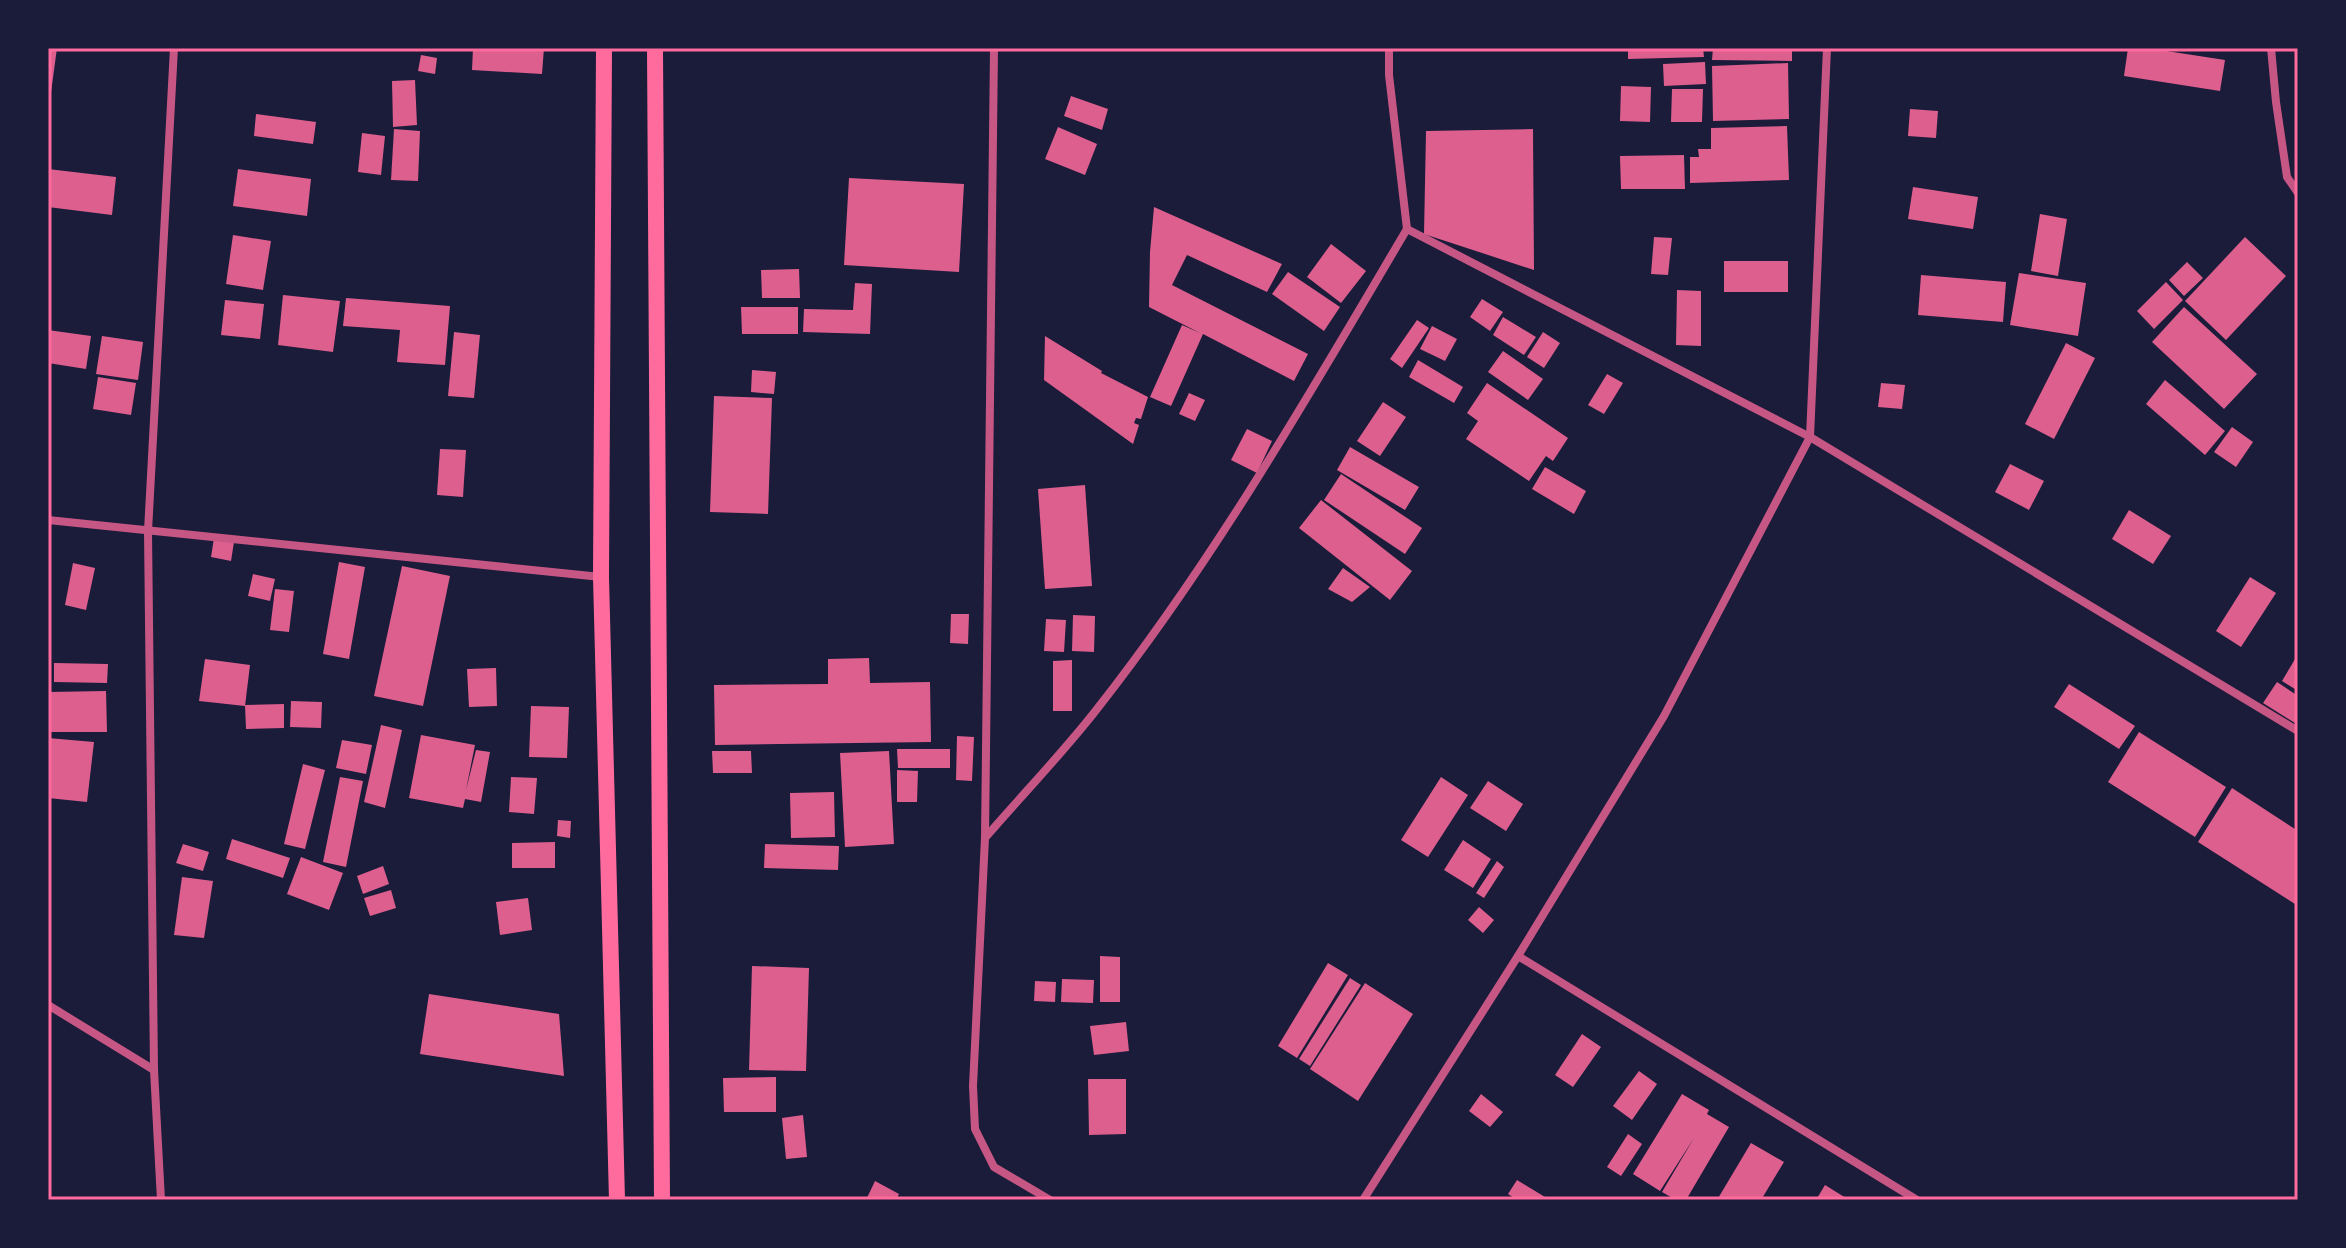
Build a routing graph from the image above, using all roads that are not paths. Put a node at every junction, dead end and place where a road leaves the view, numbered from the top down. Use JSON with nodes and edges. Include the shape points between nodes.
{"nodes":[{"id":1,"x":174,"y":48,"type":"edge"},
{"id":2,"x":604,"y":48,"type":"edge"},
{"id":3,"x":655,"y":48,"type":"edge"},
{"id":4,"x":994,"y":48,"type":"edge"},
{"id":5,"x":1389,"y":48,"type":"edge"},
{"id":6,"x":1827,"y":48,"type":"edge"},
{"id":7,"x":2271,"y":48,"type":"edge"},
{"id":8,"x":2298,"y":193,"type":"edge"},
{"id":9,"x":1407,"y":229,"type":"junction"},
{"id":10,"x":1810,"y":437,"type":"junction"},
{"id":11,"x":48,"y":520,"type":"edge"},
{"id":12,"x":148,"y":531,"type":"junction"},
{"id":13,"x":601,"y":577,"type":"junction"},
{"id":14,"x":2298,"y":731,"type":"edge"},
{"id":15,"x":985,"y":838,"type":"junction"},
{"id":16,"x":1518,"y":956,"type":"junction"},
{"id":17,"x":48,"y":1005,"type":"edge"},
{"id":18,"x":154,"y":1070,"type":"junction"},
{"id":19,"x":161,"y":1200,"type":"edge"},
{"id":20,"x":617,"y":1200,"type":"edge"},
{"id":21,"x":662,"y":1200,"type":"edge"},
{"id":22,"x":1050,"y":1200,"type":"edge"},
{"id":23,"x":1363,"y":1200,"type":"edge"},
{"id":24,"x":1917,"y":1200,"type":"edge"}],
"edges":[{"from":1,"to":12,"type":"street"},
{"from":2,"to":13,"type":"main road"},
{"from":3,"to":21,"type":"main road"},
{"from":4,"to":15,"type":"street"},
{"from":5,"to":9,"type":"street"},
{"from":6,"to":10,"type":"street"},
{"from":7,"to":8,"type":"street","via":[[2287,177]]},
{"from":9,"to":10,"type":"street"},
{"from":9,"to":15,"type":"street","via":[[1229,524],[1096,710]]},
{"from":10,"to":14,"type":"street"},
{"from":10,"to":16,"type":"street","via":[[1671,704]]},
{"from":11,"to":12,"type":"street"},
{"from":12,"to":13,"type":"street"},
{"from":12,"to":18,"type":"street"},
{"from":13,"to":20,"type":"main road"},
{"from":15,"to":22,"type":"street","via":[[975,1129],[994,1167]]},
{"from":16,"to":23,"type":"street"},
{"from":16,"to":24,"type":"street"},
{"from":17,"to":18,"type":"street"},
{"from":18,"to":19,"type":"street"}]}
